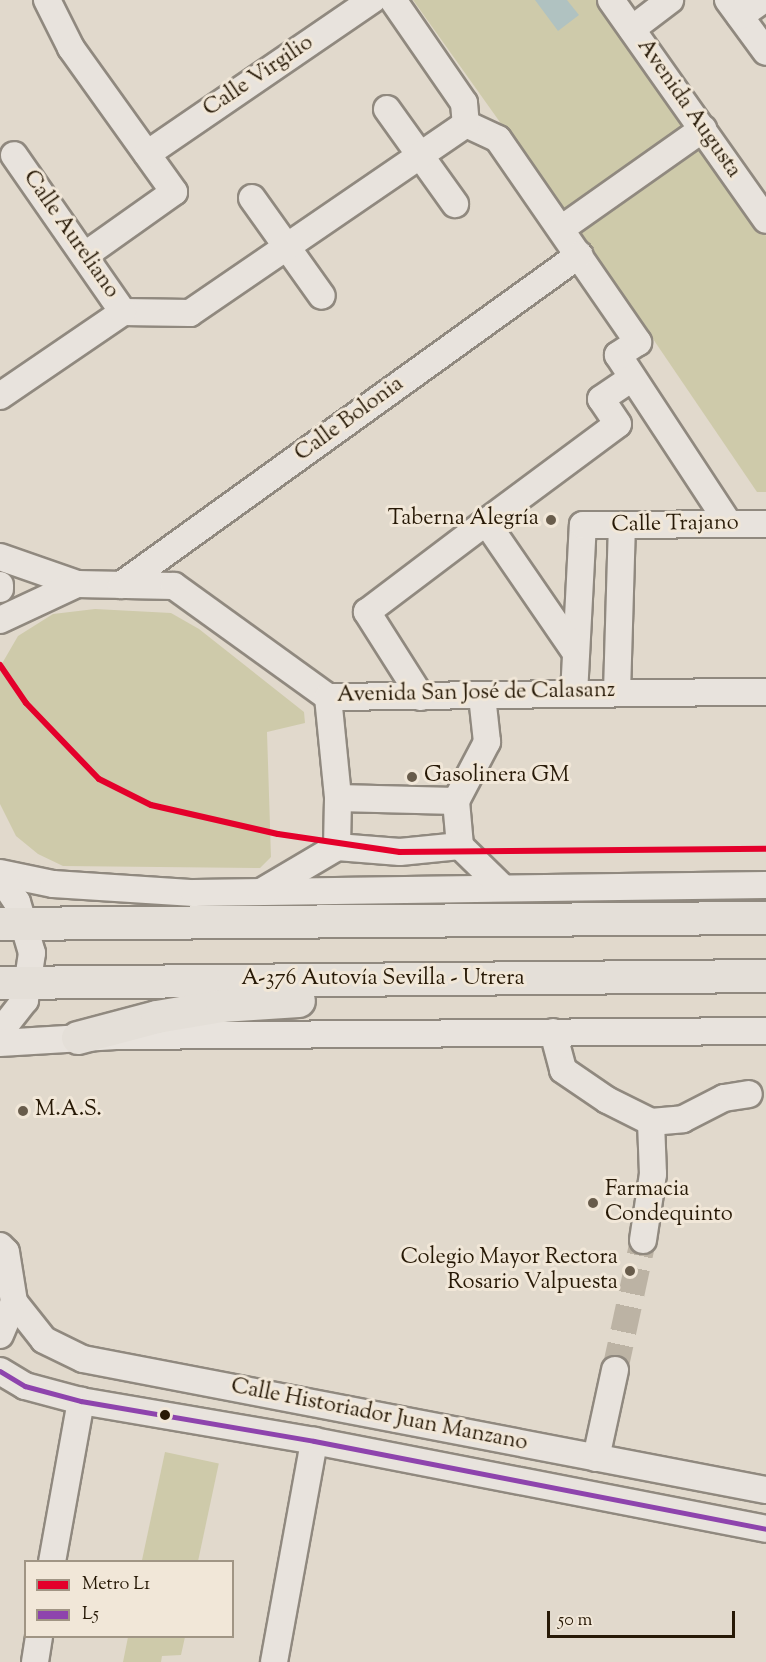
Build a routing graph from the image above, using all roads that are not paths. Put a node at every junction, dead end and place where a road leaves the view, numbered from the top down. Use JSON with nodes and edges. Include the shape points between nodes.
{"nodes":[{"id":1,"x":47,"y":0,"type":"edge"},
{"id":2,"x":372,"y":0,"type":"edge"},
{"id":3,"x":393,"y":0,"type":"edge"},
{"id":4,"x":611,"y":0,"type":"edge"},
{"id":5,"x":670,"y":0,"type":"edge"},
{"id":6,"x":763,"y":0,"type":"edge"},
{"id":7,"x":734,"y":8,"type":"edge"},
{"id":8,"x":632,"y":29,"type":"junction"},
{"id":9,"x":766,"y":52,"type":"edge"},
{"id":10,"x":387,"y":109,"type":"dead end"},
{"id":11,"x":466,"y":124,"type":"junction"},
{"id":12,"x":702,"y":129,"type":"junction"},
{"id":13,"x":147,"y":154,"type":"junction"},
{"id":14,"x":14,"y":155,"type":"dead end"},
{"id":15,"x":420,"y":156,"type":"junction"},
{"id":16,"x":252,"y":198,"type":"dead end"},
{"id":17,"x":455,"y":204,"type":"dead end"},
{"id":18,"x":766,"y":220,"type":"edge"},
{"id":19,"x":561,"y":229,"type":"junction"},
{"id":20,"x":287,"y":247,"type":"junction"},
{"id":21,"x":579,"y":255,"type":"junction"},
{"id":22,"x":84,"y":256,"type":"junction"},
{"id":23,"x":322,"y":296,"type":"dead end"},
{"id":24,"x":123,"y":312,"type":"junction"},
{"id":25,"x":632,"y":378,"type":"junction"},
{"id":26,"x":0,"y":396,"type":"edge"},
{"id":27,"x":486,"y":522,"type":"junction"},
{"id":28,"x":729,"y":524,"type":"junction"},
{"id":29,"x":766,"y":524,"type":"edge"},
{"id":30,"x":622,"y":525,"type":"junction"},
{"id":31,"x":0,"y":557,"type":"edge"},
{"id":32,"x":77,"y":584,"type":"junction"},
{"id":33,"x":121,"y":585,"type":"junction"},
{"id":34,"x":0,"y":620,"type":"edge"},
{"id":35,"x":576,"y":653,"type":"junction"},
{"id":36,"x":616,"y":692,"type":"junction"},
{"id":37,"x":766,"y":692,"type":"edge"},
{"id":38,"x":574,"y":694,"type":"junction"},
{"id":39,"x":482,"y":696,"type":"junction"},
{"id":40,"x":328,"y":697,"type":"junction"},
{"id":41,"x":421,"y":697,"type":"junction"},
{"id":42,"x":338,"y":798,"type":"junction"},
{"id":43,"x":456,"y":801,"type":"junction"},
{"id":44,"x":460,"y":846,"type":"junction"},
{"id":45,"x":337,"y":847,"type":"junction"},
{"id":46,"x":0,"y":875,"type":"edge"},
{"id":47,"x":766,"y":885,"type":"edge"},
{"id":48,"x":502,"y":887,"type":"junction"},
{"id":49,"x":259,"y":893,"type":"junction"},
{"id":50,"x":766,"y":918,"type":"edge"},
{"id":51,"x":13,"y":923,"type":"edge"},
{"id":52,"x":766,"y":976,"type":"edge"},
{"id":53,"x":579,"y":979,"type":"junction"},
{"id":54,"x":15,"y":983,"type":"edge"},
{"id":55,"x":766,"y":1031,"type":"edge"},
{"id":56,"x":0,"y":1032,"type":"edge"},
{"id":57,"x":553,"y":1032,"type":"junction"},
{"id":58,"x":78,"y":1038,"type":"junction"},
{"id":59,"x":0,"y":1043,"type":"edge"},
{"id":60,"x":749,"y":1094,"type":"dead end"},
{"id":61,"x":651,"y":1122,"type":"junction"},
{"id":62,"x":643,"y":1240,"type":"tunnel mouth"},
{"id":63,"x":0,"y":1246,"type":"edge"},
{"id":64,"x":14,"y":1302,"type":"junction"},
{"id":65,"x":0,"y":1335,"type":"edge"},
{"id":66,"x":615,"y":1370,"type":"tunnel mouth"},
{"id":67,"x":0,"y":1371,"type":"edge"},
{"id":68,"x":81,"y":1401,"type":"junction"},
{"id":69,"x":314,"y":1441,"type":"junction"},
{"id":70,"x":596,"y":1458,"type":"junction"},
{"id":71,"x":766,"y":1490,"type":"edge"},
{"id":72,"x":766,"y":1529,"type":"edge"},
{"id":73,"x":52,"y":1560,"type":"edge"},
{"id":74,"x":39,"y":1638,"type":"edge"},
{"id":75,"x":35,"y":1662,"type":"edge"},
{"id":76,"x":274,"y":1662,"type":"edge"}],
"edges":[{"from":1,"to":13,"type":"street","via":[[71,48]]},
{"from":2,"to":13,"type":"street","name":"Calle Virgilio"},
{"from":3,"to":11,"type":"street","via":[[464,103]]},
{"from":4,"to":8,"type":"street","name":"Avenida Augusta"},
{"from":5,"to":8,"type":"street","name":"Avenida Augusta"},
{"from":6,"to":7,"type":"street"},
{"from":7,"to":9,"type":"street"},
{"from":8,"to":12,"type":"street","name":"Avenida Augusta"},
{"from":10,"to":15,"type":"street"},
{"from":11,"to":15,"type":"street"},
{"from":11,"to":19,"type":"street","via":[[498,139]]},
{"from":12,"to":18,"type":"street","name":"Avenida Augusta"},
{"from":12,"to":19,"type":"street"},
{"from":13,"to":22,"type":"street","via":[[174,192]]},
{"from":14,"to":22,"type":"street","name":"Calle Aureliano"},
{"from":15,"to":17,"type":"street"},
{"from":15,"to":20,"type":"street"},
{"from":16,"to":20,"type":"street"},
{"from":19,"to":21,"type":"street"},
{"from":20,"to":23,"type":"street"},
{"from":20,"to":24,"type":"street","via":[[190,313]]},
{"from":21,"to":25,"type":"street","via":[[638,342],[618,356]]},
{"from":21,"to":33,"type":"street","name":"Calle Bolonia"},
{"from":22,"to":24,"type":"street","name":"Calle Aureliano"},
{"from":24,"to":26,"type":"street","name":"Calle Aureliano"},
{"from":25,"to":27,"type":"street","via":[[601,399],[618,424]]},
{"from":25,"to":28,"type":"street"},
{"from":27,"to":35,"type":"street"},
{"from":27,"to":41,"type":"street","via":[[367,612]]},
{"from":28,"to":29,"type":"street","name":"Calle Trajano"},
{"from":28,"to":30,"type":"street","name":"Calle Trajano"},
{"from":30,"to":35,"type":"street","name":"Calle Trajano","via":[[583,525]]},
{"from":30,"to":36,"type":"street"},
{"from":31,"to":32,"type":"street","name":"Avenida San José de Calasanz"},
{"from":32,"to":33,"type":"street","name":"Avenida San José de Calasanz"},
{"from":32,"to":34,"type":"street","name":"Avenida San José de Calasanz"},
{"from":33,"to":40,"type":"street","name":"Avenida San José de Calasanz","via":[[174,586]]},
{"from":35,"to":38,"type":"street"},
{"from":36,"to":37,"type":"street","name":"Avenida San José de Calasanz"},
{"from":36,"to":38,"type":"street","name":"Avenida San José de Calasanz"},
{"from":38,"to":39,"type":"street","name":"Avenida San José de Calasanz"},
{"from":39,"to":41,"type":"street","name":"Avenida San José de Calasanz"},
{"from":39,"to":43,"type":"street","via":[[486,742]]},
{"from":40,"to":41,"type":"street","name":"Avenida San José de Calasanz"},
{"from":40,"to":42,"type":"street"},
{"from":42,"to":43,"type":"street"},
{"from":42,"to":45,"type":"street"},
{"from":43,"to":44,"type":"street"},
{"from":44,"to":45,"type":"street","via":[[400,852]]},
{"from":44,"to":48,"type":"street"},
{"from":45,"to":49,"type":"street"},
{"from":46,"to":49,"type":"street","via":[[53,884],[145,891]]},
{"from":46,"to":51,"type":"street"},
{"from":47,"to":48,"type":"street"},
{"from":48,"to":49,"type":"street"},
{"from":50,"to":51,"type":"main road"},
{"from":51,"to":54,"type":"street","via":[[32,953]]},
{"from":52,"to":53,"type":"main road","name":"A-376 Autovía Sevilla - Utrera"},
{"from":53,"to":54,"type":"main road","name":"A-376 Autovía Sevilla - Utrera"},
{"from":53,"to":58,"type":"main road","via":[[467,998],[222,1006],[157,1017]]},
{"from":54,"to":56,"type":"street","via":[[25,1000]]},
{"from":55,"to":57,"type":"street"},
{"from":57,"to":58,"type":"street"},
{"from":57,"to":61,"type":"street","via":[[563,1070],[607,1100]]},
{"from":58,"to":59,"type":"street"},
{"from":60,"to":61,"type":"street","via":[[724,1098],[683,1119]]},
{"from":61,"to":62,"type":"street","via":[[653,1174]]},
{"from":63,"to":64,"type":"street","name":"Calle Historiador Juan Manzano","via":[[6,1252]]},
{"from":64,"to":65,"type":"street"},
{"from":64,"to":70,"type":"street","name":"Calle Historiador Juan Manzano","via":[[44,1340],[83,1359]]},
{"from":66,"to":70,"type":"street"},
{"from":67,"to":68,"type":"street","name":"Calle Historiador Juan Manzano","via":[[25,1386]]},
{"from":68,"to":69,"type":"street","name":"Calle Historiador Juan Manzano"},
{"from":68,"to":73,"type":"street"},
{"from":69,"to":72,"type":"street","name":"Calle Historiador Juan Manzano"},
{"from":69,"to":76,"type":"street"},
{"from":70,"to":71,"type":"street","name":"Calle Historiador Juan Manzano"},
{"from":74,"to":75,"type":"street"}]}
